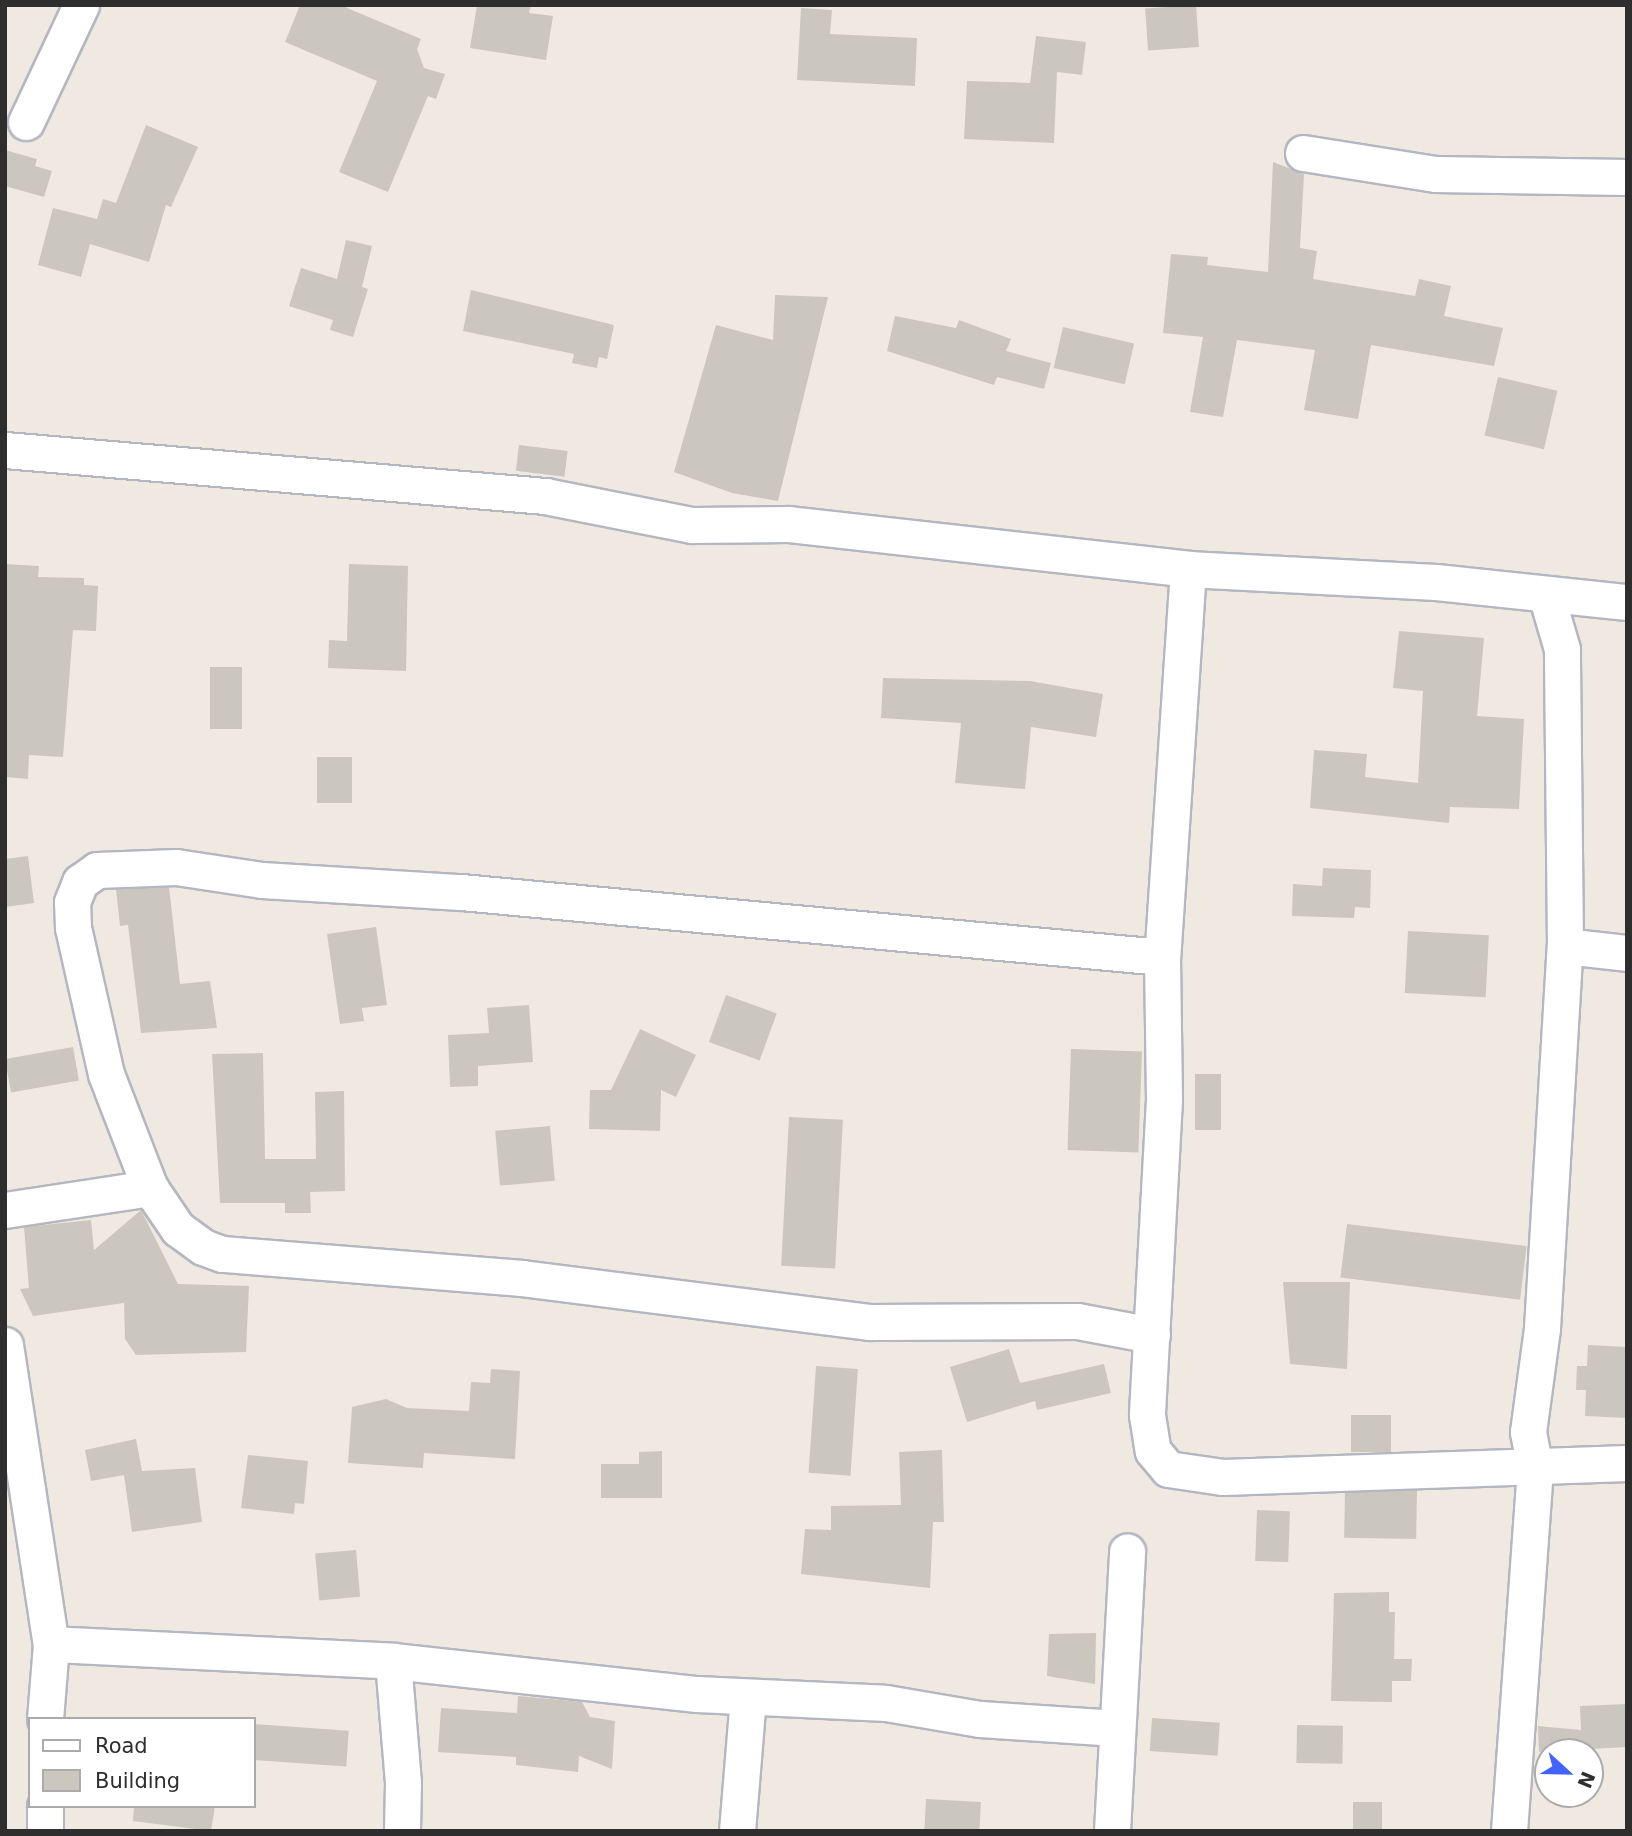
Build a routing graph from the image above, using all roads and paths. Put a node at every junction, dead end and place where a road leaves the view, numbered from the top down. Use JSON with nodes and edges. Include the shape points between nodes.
{"nodes":[{"id":1,"x":81,"y":5,"type":"edge"},
{"id":2,"x":26,"y":122,"type":"dead end"},
{"id":3,"x":1303,"y":153,"type":"dead end"},
{"id":4,"x":1627,"y":177,"type":"edge"},
{"id":5,"x":5,"y":450,"type":"edge"},
{"id":6,"x":1188,"y":569,"type":"junction"},
{"id":7,"x":1547,"y":598,"type":"junction"},
{"id":8,"x":1627,"y":602,"type":"edge"},
{"id":9,"x":1565,"y":946,"type":"junction"},
{"id":10,"x":1627,"y":953,"type":"edge"},
{"id":11,"x":1163,"y":957,"type":"junction"},
{"id":12,"x":150,"y":1188,"type":"junction"},
{"id":13,"x":5,"y":1210,"type":"edge"},
{"id":14,"x":1152,"y":1335,"type":"junction"},
{"id":15,"x":5,"y":1345,"type":"edge"},
{"id":16,"x":1627,"y":1463,"type":"edge"},
{"id":17,"x":1535,"y":1468,"type":"junction"},
{"id":18,"x":1127,"y":1551,"type":"dead end"},
{"id":19,"x":51,"y":1644,"type":"junction"},
{"id":20,"x":393,"y":1661,"type":"junction"},
{"id":21,"x":748,"y":1697,"type":"junction"},
{"id":22,"x":45,"y":1717,"type":"edge"},
{"id":23,"x":1117,"y":1728,"type":"junction"},
{"id":24,"x":45,"y":1808,"type":"edge"},
{"id":25,"x":45,"y":1831,"type":"edge"},
{"id":26,"x":402,"y":1831,"type":"edge"},
{"id":27,"x":737,"y":1831,"type":"edge"},
{"id":28,"x":1112,"y":1831,"type":"edge"},
{"id":29,"x":1509,"y":1831,"type":"edge"}],
"edges":[{"from":1,"to":2,"type":"street"},
{"from":3,"to":4,"type":"street","via":[[1435,174]]},
{"from":5,"to":6,"type":"street","via":[[545,496],[692,525],[789,524]]},
{"from":6,"to":7,"type":"street","via":[[1436,582]]},
{"from":6,"to":11,"type":"street"},
{"from":7,"to":8,"type":"street"},
{"from":7,"to":9,"type":"street","via":[[1562,649]]},
{"from":9,"to":10,"type":"street"},
{"from":9,"to":17,"type":"street","via":[[1542,1328],[1528,1432]]},
{"from":11,"to":12,"type":"street","via":[[461,892],[262,880],[176,867],[97,870],[80,882],[72,902],[73,928],[106,1074]]},
{"from":11,"to":14,"type":"street","via":[[1164,1099]]},
{"from":12,"to":13,"type":"street"},
{"from":12,"to":14,"type":"street","via":[[178,1229],[222,1254],[522,1278],[869,1322],[1077,1321]]},
{"from":14,"to":17,"type":"street","via":[[1147,1415],[1153,1451],[1168,1469],[1223,1477]]},
{"from":15,"to":19,"type":"street"},
{"from":16,"to":17,"type":"street"},
{"from":17,"to":29,"type":"street"},
{"from":18,"to":23,"type":"street"},
{"from":19,"to":20,"type":"street"},
{"from":19,"to":22,"type":"street"},
{"from":20,"to":21,"type":"street"},
{"from":20,"to":26,"type":"street","via":[[404,1783]]},
{"from":21,"to":23,"type":"street","via":[[886,1703],[980,1718]]},
{"from":21,"to":27,"type":"street"},
{"from":23,"to":28,"type":"street"},
{"from":24,"to":25,"type":"street"}]}
